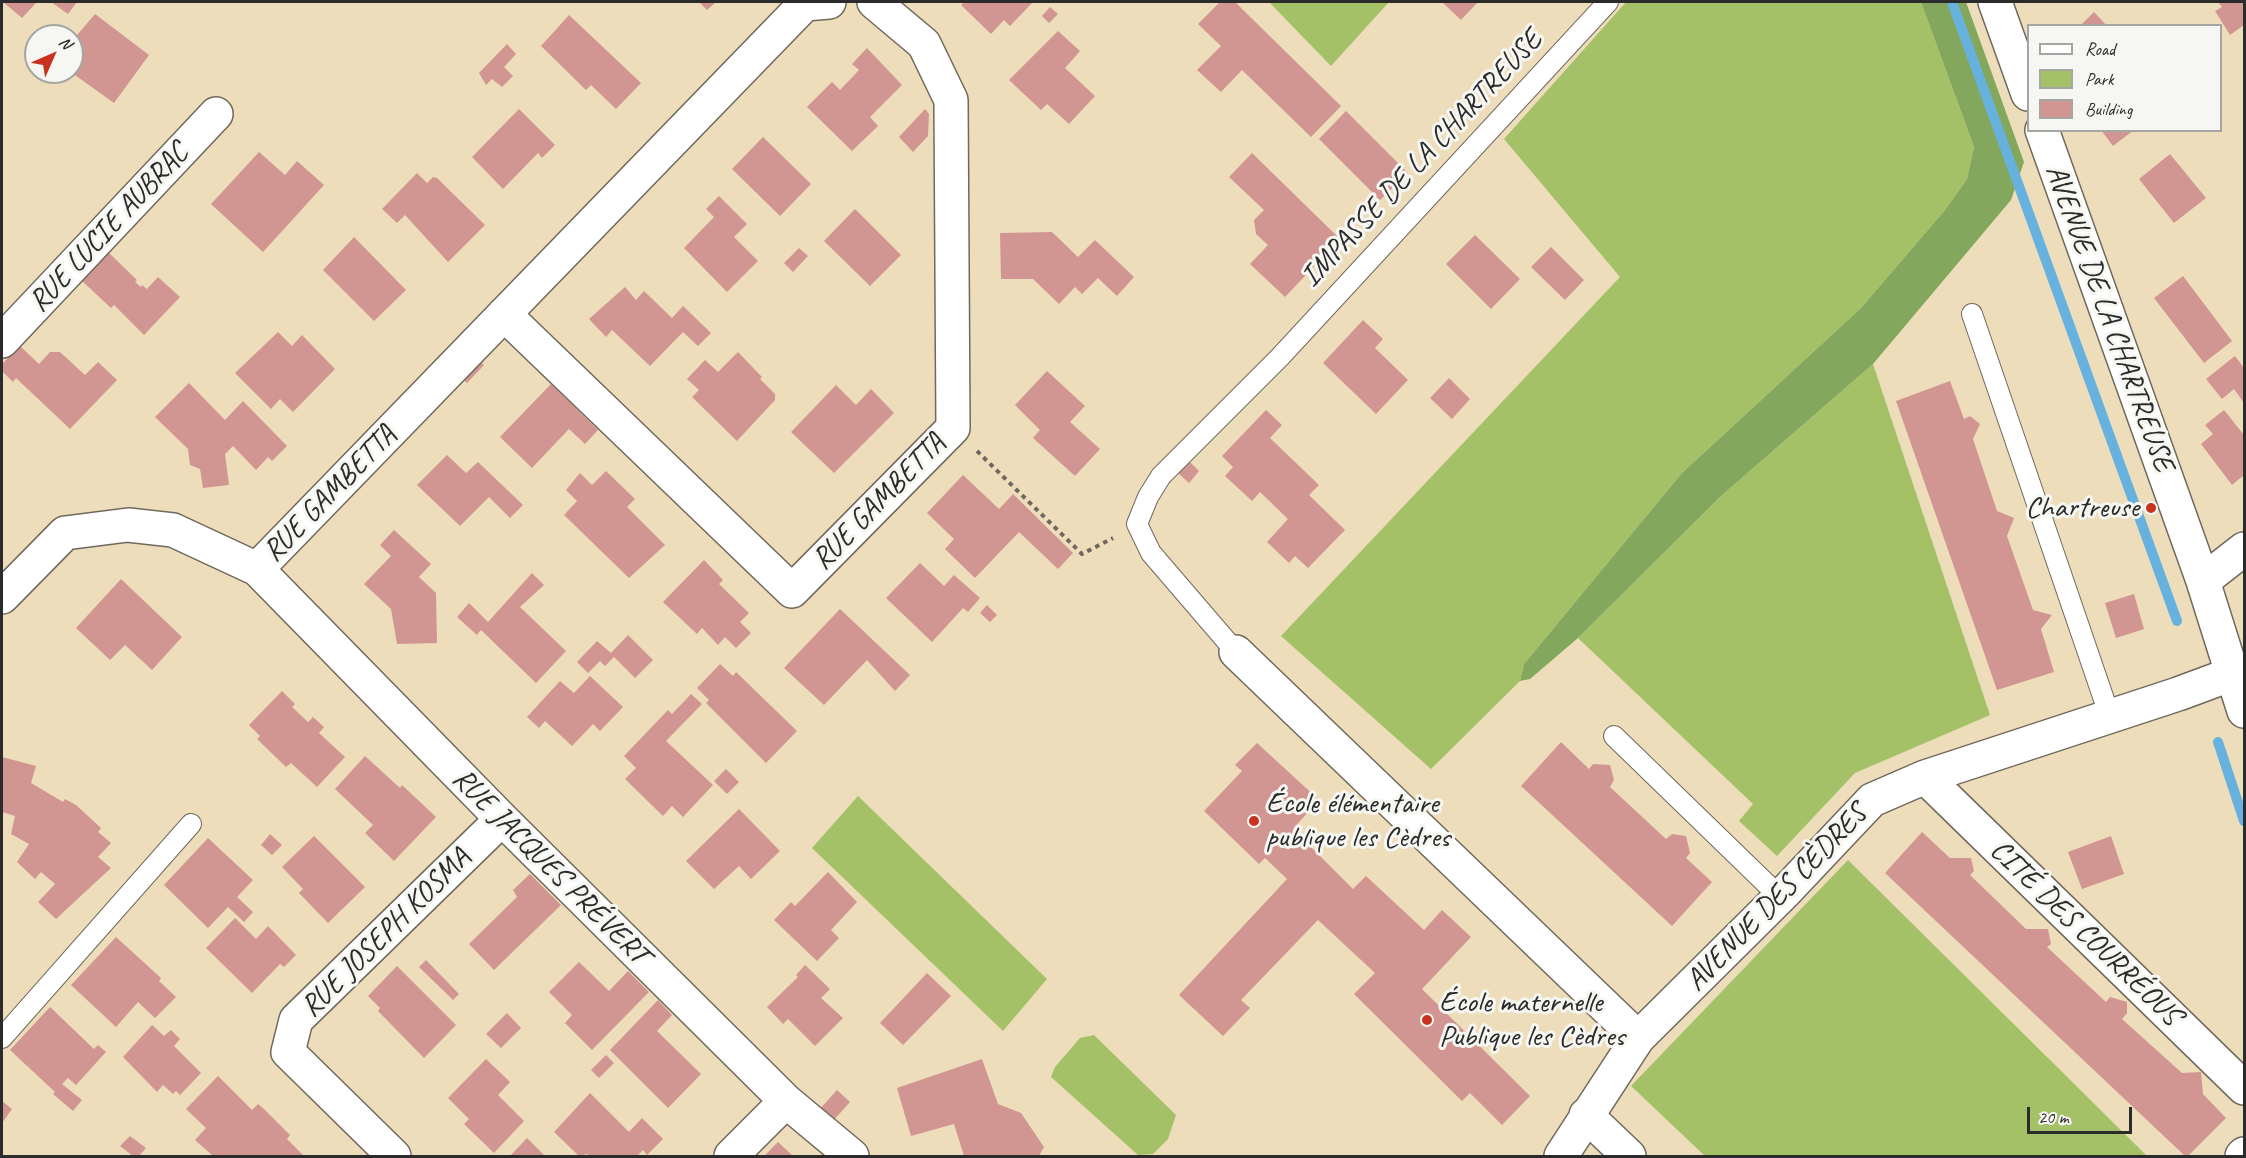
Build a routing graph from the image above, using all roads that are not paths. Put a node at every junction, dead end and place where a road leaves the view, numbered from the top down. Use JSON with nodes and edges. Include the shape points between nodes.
{"nodes":[{"id":1,"x":829,"y":2,"type":"edge"},
{"id":2,"x":874,"y":2,"type":"edge"},
{"id":3,"x":1608,"y":2,"type":"edge"},
{"id":4,"x":1995,"y":2,"type":"edge"},
{"id":5,"x":2027,"y":91,"type":"edge"},
{"id":6,"x":216,"y":114,"type":"dead end"},
{"id":7,"x":2043,"y":132,"type":"edge"},
{"id":8,"x":504,"y":314,"type":"junction"},
{"id":9,"x":1972,"y":314,"type":"dead end"},
{"id":10,"x":2,"y":341,"type":"edge"},
{"id":11,"x":2244,"y":549,"type":"edge"},
{"id":12,"x":257,"y":569,"type":"junction"},
{"id":13,"x":2204,"y":581,"type":"junction"},
{"id":14,"x":2,"y":597,"type":"edge"},
{"id":15,"x":1236,"y":652,"type":"joint"},
{"id":16,"x":2232,"y":674,"type":"junction"},
{"id":17,"x":2244,"y":711,"type":"edge"},
{"id":18,"x":2110,"y":717,"type":"junction"},
{"id":19,"x":1614,"y":736,"type":"dead end"},
{"id":20,"x":1925,"y":777,"type":"junction"},
{"id":21,"x":502,"y":819,"type":"junction"},
{"id":22,"x":191,"y":824,"type":"dead end"},
{"id":23,"x":1780,"y":897,"type":"junction"},
{"id":24,"x":2,"y":1038,"type":"edge"},
{"id":25,"x":1638,"y":1038,"type":"junction"},
{"id":26,"x":2244,"y":1088,"type":"edge"},
{"id":27,"x":786,"y":1101,"type":"junction"},
{"id":28,"x":1586,"y":1115,"type":"junction"},
{"id":29,"x":394,"y":1156,"type":"edge"},
{"id":30,"x":730,"y":1156,"type":"edge"},
{"id":31,"x":852,"y":1156,"type":"edge"},
{"id":32,"x":1561,"y":1156,"type":"edge"},
{"id":33,"x":1629,"y":1156,"type":"edge"}],
"edges":[{"from":1,"to":8,"type":"street","name":"RUE GAMBETTA","via":[[805,4]]},
{"from":2,"to":8,"type":"street","name":"RUE GAMBETTA","via":[[924,44],[951,99],[953,428],[792,591]]},
{"from":3,"to":15,"type":"lane","name":"IMPASSE DE LA CHARTREUSE","via":[[1280,357],[1161,476],[1148,497],[1137,524],[1151,553]]},
{"from":4,"to":5,"type":"street"},
{"from":6,"to":10,"type":"street","name":"RUE LUCIE AUBRAC"},
{"from":7,"to":13,"type":"street","name":"AVENUE DE LA CHARTREUSE"},
{"from":8,"to":12,"type":"street","name":"RUE GAMBETTA"},
{"from":9,"to":18,"type":"lane"},
{"from":11,"to":13,"type":"street"},
{"from":12,"to":14,"type":"street","name":"RUE GAMBETTA","via":[[173,530],[128,525],[64,533]]},
{"from":12,"to":21,"type":"street","name":"RUE JACQUES PRÉVERT"},
{"from":13,"to":16,"type":"street","name":"AVENUE DE LA CHARTREUSE"},
{"from":15,"to":25,"type":"street"},
{"from":16,"to":17,"type":"street","name":"AVENUE DE LA CHARTREUSE"},
{"from":16,"to":18,"type":"street","name":"AVENUE DES CÈDRES"},
{"from":18,"to":20,"type":"street","name":"AVENUE DES CÈDRES"},
{"from":19,"to":23,"type":"lane"},
{"from":20,"to":23,"type":"street","name":"AVENUE DES CÈDRES","via":[[1872,800]]},
{"from":20,"to":26,"type":"street","name":"CITÉ DES COURRÉOUS"},
{"from":21,"to":27,"type":"street","name":"RUE JACQUES PRÉVERT"},
{"from":21,"to":29,"type":"street","name":"RUE JOSEPH KOSMA","via":[[296,1020],[288,1052]]},
{"from":22,"to":24,"type":"lane"},
{"from":23,"to":25,"type":"street","name":"AVENUE DES CÈDRES"},
{"from":25,"to":28,"type":"street","name":"AVENUE DES CÈDRES"},
{"from":27,"to":30,"type":"street"},
{"from":27,"to":31,"type":"street","name":"RUE JACQUES PRÉVERT"},
{"from":28,"to":32,"type":"street","name":"AVENUE DES CÈDRES"},
{"from":28,"to":33,"type":"street"}]}
